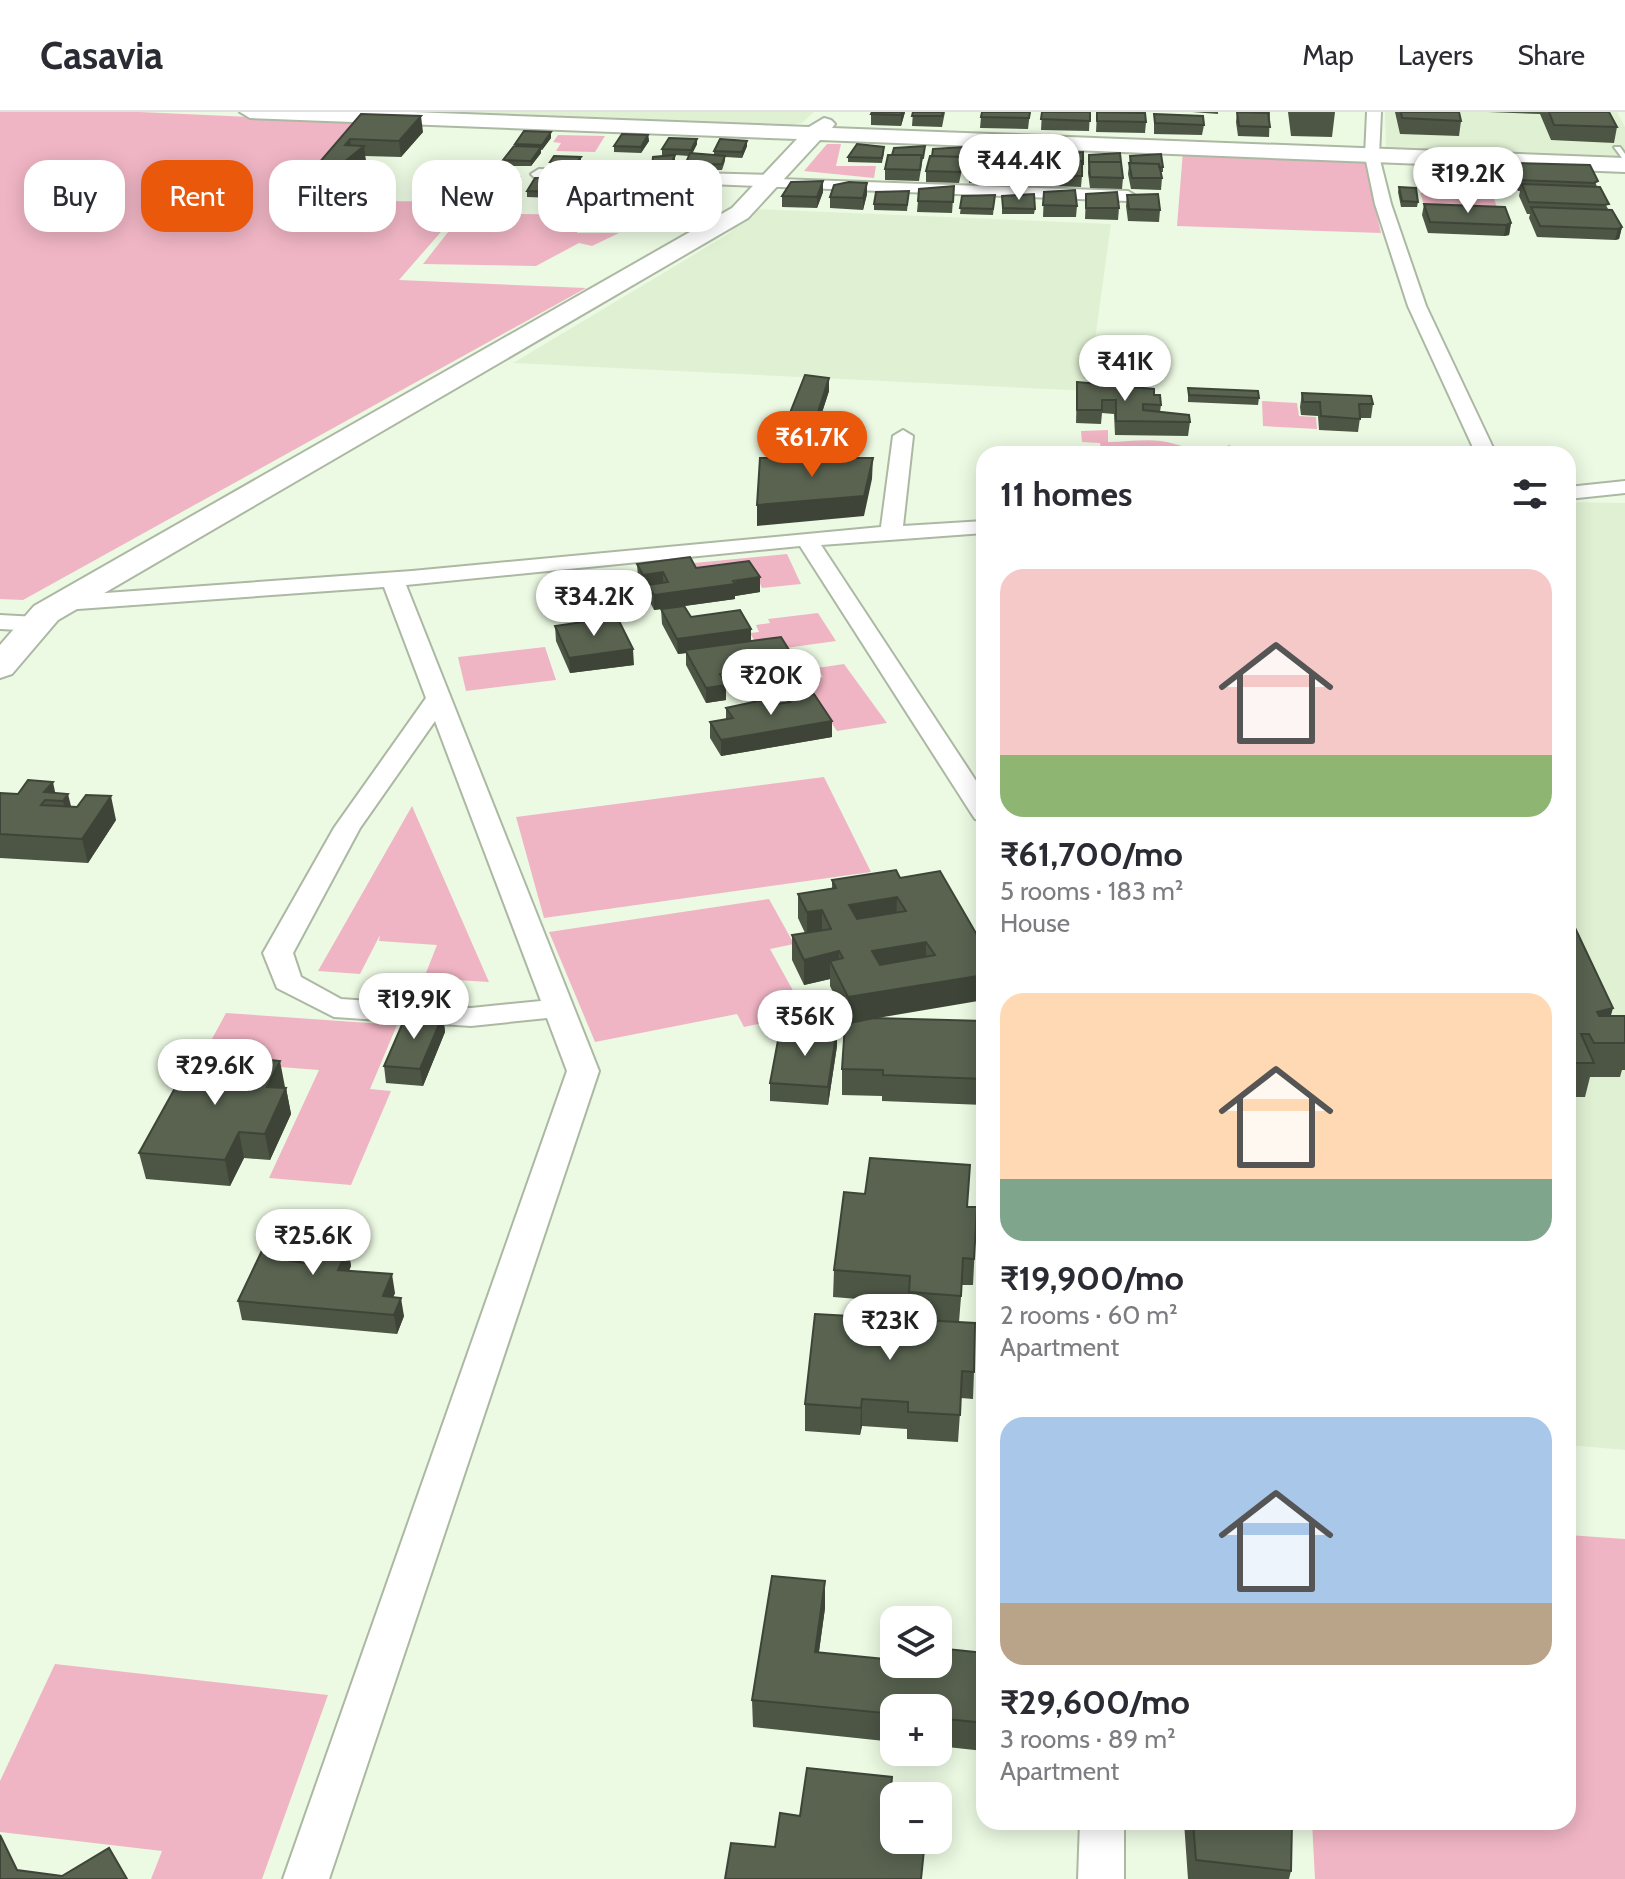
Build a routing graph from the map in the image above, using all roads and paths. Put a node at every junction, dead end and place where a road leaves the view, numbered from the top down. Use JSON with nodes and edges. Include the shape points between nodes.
{"nodes":[{"id":1,"x":250,"y":112,"type":"edge"},
{"id":2,"x":836,"y":112,"type":"edge"},
{"id":3,"x":1374,"y":112,"type":"edge"},
{"id":4,"x":811,"y":136,"type":"junction"},
{"id":5,"x":1372,"y":156,"type":"junction"},
{"id":6,"x":1622,"y":158,"type":"edge"},
{"id":7,"x":722,"y":180,"type":"edge"},
{"id":8,"x":769,"y":181,"type":"junction"},
{"id":9,"x":1128,"y":196,"type":"edge"},
{"id":10,"x":903,"y":436,"type":"dead end"},
{"id":11,"x":1482,"y":446,"type":"edge"},
{"id":12,"x":1625,"y":487,"type":"edge"},
{"id":13,"x":1576,"y":492,"type":"edge"},
{"id":14,"x":976,"y":528,"type":"edge"},
{"id":15,"x":891,"y":534,"type":"junction"},
{"id":16,"x":806,"y":539,"type":"junction"},
{"id":17,"x":393,"y":580,"type":"junction"},
{"id":18,"x":64,"y":603,"type":"junction"},
{"id":19,"x":0,"y":622,"type":"edge"},
{"id":20,"x":37,"y":624,"type":"junction"},
{"id":21,"x":0,"y":667,"type":"edge"},
{"id":22,"x":439,"y":697,"type":"junction"},
{"id":23,"x":976,"y":801,"type":"edge"},
{"id":24,"x":559,"y":1008,"type":"junction"},
{"id":25,"x":1102,"y":1830,"type":"edge"},
{"id":26,"x":306,"y":1879,"type":"edge"},
{"id":27,"x":1101,"y":1879,"type":"edge"}],
"edges":[{"from":1,"to":4,"type":"street"},
{"from":2,"to":4,"type":"street"},
{"from":3,"to":5,"type":"street"},
{"from":4,"to":5,"type":"street"},
{"from":4,"to":8,"type":"street"},
{"from":5,"to":6,"type":"street"},
{"from":5,"to":11,"type":"street","via":[[1417,306]]},
{"from":7,"to":8,"type":"street"},
{"from":8,"to":9,"type":"street"},
{"from":8,"to":18,"type":"street","via":[[740,213]]},
{"from":10,"to":15,"type":"street"},
{"from":12,"to":13,"type":"street"},
{"from":14,"to":15,"type":"street"},
{"from":15,"to":16,"type":"street"},
{"from":16,"to":17,"type":"street"},
{"from":16,"to":23,"type":"street"},
{"from":17,"to":18,"type":"street"},
{"from":17,"to":22,"type":"street"},
{"from":18,"to":20,"type":"street"},
{"from":19,"to":20,"type":"street"},
{"from":20,"to":21,"type":"street"},
{"from":22,"to":24,"type":"street"},
{"from":22,"to":24,"type":"street","via":[[347,828],[278,953],[288,982],[334,1008],[471,1017]]},
{"from":24,"to":26,"type":"street","via":[[583,1071]]},
{"from":25,"to":27,"type":"street"}]}
